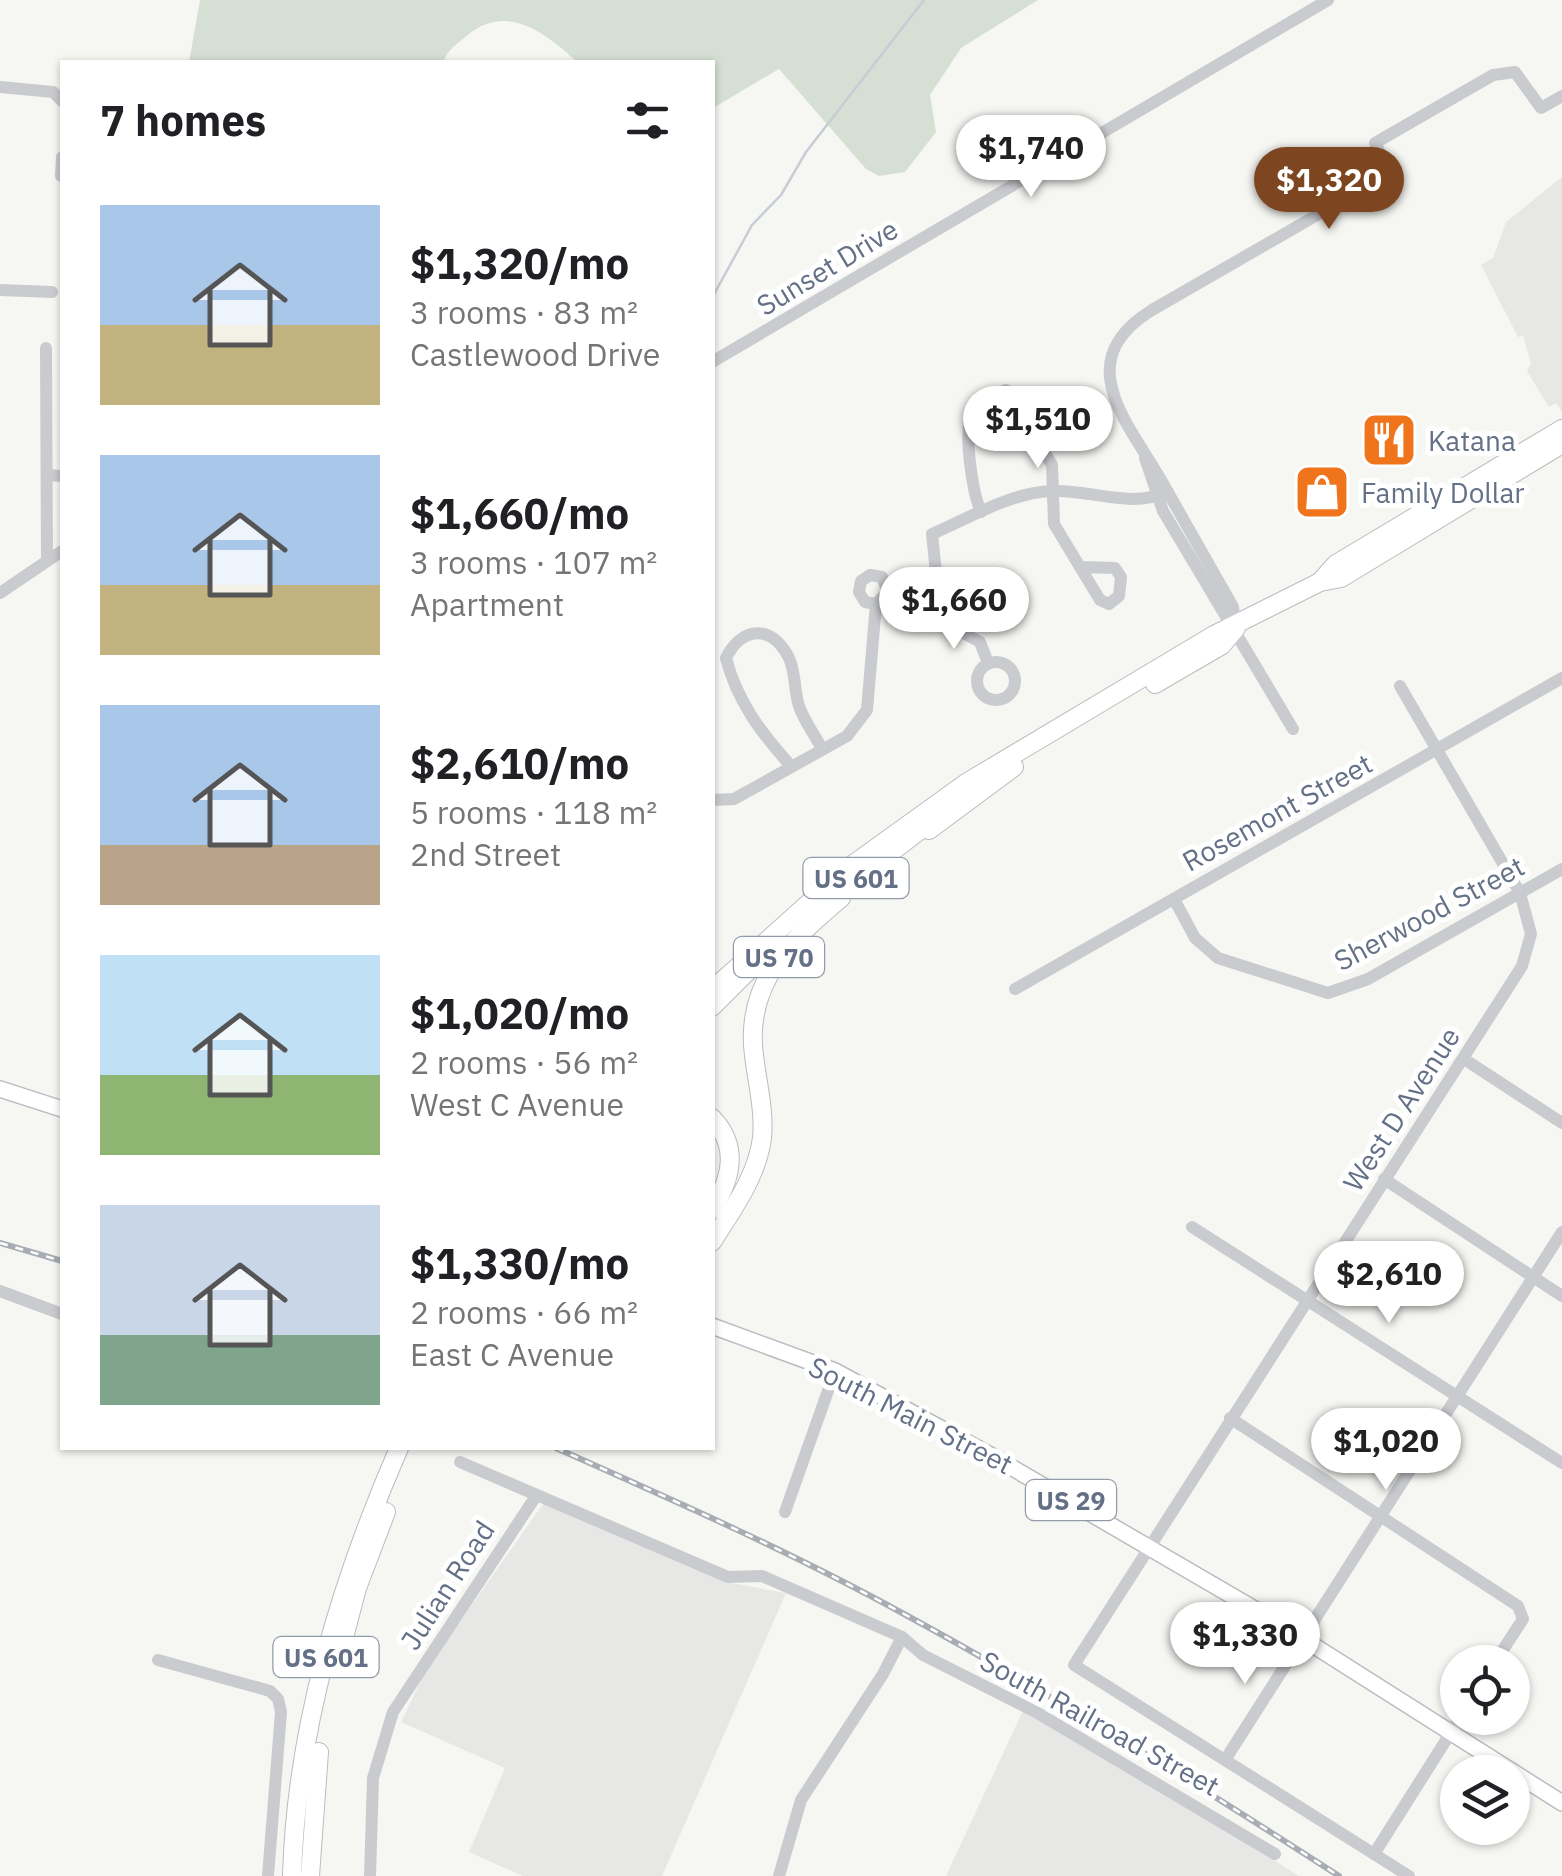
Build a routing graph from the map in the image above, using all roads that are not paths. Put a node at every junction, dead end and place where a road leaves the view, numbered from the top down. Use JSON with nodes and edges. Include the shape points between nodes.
{"nodes":[{"id":1,"x":1328,"y":0,"type":"edge"},
{"id":2,"x":0,"y":88,"type":"edge"},
{"id":3,"x":1562,"y":96,"type":"edge"},
{"id":4,"x":60,"y":99,"type":"edge"},
{"id":5,"x":0,"y":290,"type":"edge"},
{"id":6,"x":52,"y":292,"type":"dead end"},
{"id":7,"x":46,"y":348,"type":"dead end"},
{"id":8,"x":715,"y":360,"type":"edge"},
{"id":9,"x":1562,"y":429,"type":"edge"},
{"id":10,"x":1562,"y":444,"type":"edge"},
{"id":11,"x":47,"y":475,"type":"junction"},
{"id":12,"x":60,"y":476,"type":"edge"},
{"id":13,"x":1053,"y":490,"type":"junction"},
{"id":14,"x":1163,"y":494,"type":"junction"},
{"id":15,"x":982,"y":512,"type":"junction"},
{"id":16,"x":60,"y":552,"type":"edge"},
{"id":17,"x":47,"y":561,"type":"junction"},
{"id":18,"x":1081,"y":567,"type":"dead end"},
{"id":19,"x":1320,"y":582,"type":"junction"},
{"id":20,"x":0,"y":593,"type":"edge"},
{"id":21,"x":876,"y":604,"type":"dead end"},
{"id":22,"x":1236,"y":628,"type":"junction"},
{"id":23,"x":988,"y":663,"type":"dead end"},
{"id":24,"x":1562,"y":678,"type":"edge"},
{"id":25,"x":1400,"y":686,"type":"dead end"},
{"id":26,"x":1292,"y":729,"type":"dead end"},
{"id":27,"x":822,"y":749,"type":"junction"},
{"id":28,"x":1438,"y":750,"type":"junction"},
{"id":29,"x":791,"y":766,"type":"junction"},
{"id":30,"x":1014,"y":767,"type":"junction"},
{"id":31,"x":715,"y":800,"type":"edge"},
{"id":32,"x":1562,"y":868,"type":"edge"},
{"id":33,"x":1520,"y":892,"type":"junction"},
{"id":34,"x":1174,"y":899,"type":"junction"},
{"id":35,"x":715,"y":987,"type":"edge"},
{"id":36,"x":1015,"y":989,"type":"dead end"},
{"id":37,"x":715,"y":1004,"type":"edge"},
{"id":38,"x":1464,"y":1059,"type":"junction"},
{"id":39,"x":0,"y":1090,"type":"edge"},
{"id":40,"x":60,"y":1108,"type":"edge"},
{"id":41,"x":715,"y":1122,"type":"edge"},
{"id":42,"x":1562,"y":1124,"type":"edge"},
{"id":43,"x":1384,"y":1179,"type":"junction"},
{"id":44,"x":715,"y":1205,"type":"edge"},
{"id":45,"x":1192,"y":1227,"type":"dead end"},
{"id":46,"x":1562,"y":1232,"type":"edge"},
{"id":47,"x":715,"y":1237,"type":"edge"},
{"id":48,"x":1532,"y":1276,"type":"junction"},
{"id":49,"x":0,"y":1291,"type":"edge"},
{"id":50,"x":1562,"y":1296,"type":"edge"},
{"id":51,"x":1308,"y":1298,"type":"junction"},
{"id":52,"x":60,"y":1313,"type":"edge"},
{"id":53,"x":715,"y":1327,"type":"edge"},
{"id":54,"x":835,"y":1371,"type":"junction"},
{"id":55,"x":1456,"y":1395,"type":"junction"},
{"id":56,"x":1230,"y":1418,"type":"junction"},
{"id":57,"x":396,"y":1450,"type":"edge"},
{"id":58,"x":412,"y":1450,"type":"edge"},
{"id":59,"x":460,"y":1462,"type":"dead end"},
{"id":60,"x":1562,"y":1463,"type":"edge"},
{"id":61,"x":536,"y":1496,"type":"junction"},
{"id":62,"x":785,"y":1512,"type":"dead end"},
{"id":63,"x":1380,"y":1514,"type":"junction"},
{"id":64,"x":1149,"y":1545,"type":"junction"},
{"id":65,"x":902,"y":1637,"type":"junction"},
{"id":66,"x":1302,"y":1637,"type":"junction"},
{"id":67,"x":1506,"y":1645,"type":"edge"},
{"id":68,"x":158,"y":1660,"type":"dead end"},
{"id":69,"x":1440,"y":1715,"type":"edge"},
{"id":70,"x":1449,"y":1735,"type":"edge"},
{"id":71,"x":1471,"y":1735,"type":"edge"},
{"id":72,"x":1225,"y":1760,"type":"junction"},
{"id":73,"x":1560,"y":1800,"type":"edge"},
{"id":74,"x":1275,"y":1854,"type":"dead end"},
{"id":75,"x":1374,"y":1854,"type":"junction"},
{"id":76,"x":268,"y":1876,"type":"edge"},
{"id":77,"x":292,"y":1876,"type":"edge"},
{"id":78,"x":310,"y":1876,"type":"edge"},
{"id":79,"x":370,"y":1876,"type":"edge"},
{"id":80,"x":779,"y":1876,"type":"edge"},
{"id":81,"x":1408,"y":1876,"type":"edge"}],
"edges":[{"from":1,"to":8,"type":"street","name":"Sunset Drive"},
{"from":2,"to":4,"type":"street","via":[[53,92]]},
{"from":3,"to":14,"type":"street","via":[[1541,108],[1515,72],[1493,75],[1375,142],[1387,168],[1383,176],[1134,322],[1114,353],[1110,390]]},
{"from":5,"to":6,"type":"street"},
{"from":7,"to":11,"type":"street"},
{"from":9,"to":19,"type":"highway","number":"US 70","via":[[1336,564]]},
{"from":10,"to":19,"type":"highway","number":"US 70","via":[[1341,578]]},
{"from":11,"to":12,"type":"street"},
{"from":11,"to":17,"type":"street"},
{"from":13,"to":14,"type":"street","via":[[1128,500]]},
{"from":13,"to":15,"type":"street"},
{"from":13,"to":15,"type":"street","via":[[1052,465],[1006,390],[976,408],[970,423],[972,480]]},
{"from":13,"to":18,"type":"street","via":[[1054,524]]},
{"from":14,"to":22,"type":"street","via":[[1233,607]]},
{"from":15,"to":23,"type":"street","via":[[932,534],[941,621],[980,642]]},
{"from":16,"to":17,"type":"street"},
{"from":17,"to":20,"type":"street"},
{"from":19,"to":22,"type":"highway","number":"US 70"},
{"from":21,"to":27,"type":"street","via":[[867,710],[847,736]]},
{"from":22,"to":26,"type":"street"},
{"from":22,"to":30,"type":"highway","number":"US 70","via":[[1222,645]]},
{"from":22,"to":35,"type":"highway","number":"US 70","via":[[1080,714],[900,828]]},
{"from":24,"to":28,"type":"street","name":"Rosemont Street"},
{"from":25,"to":28,"type":"street","name":"West D Avenue"},
{"from":27,"to":29,"type":"street"},
{"from":27,"to":29,"type":"street","via":[[800,707],[786,653],[768,633],[749,632],[735,640],[726,658],[731,679],[750,716]]},
{"from":28,"to":33,"type":"street","name":"West D Avenue"},
{"from":28,"to":34,"type":"street","name":"Rosemont Street"},
{"from":29,"to":31,"type":"street","via":[[734,799]]},
{"from":30,"to":37,"type":"highway","number":"US 601","via":[[870,866]]},
{"from":30,"to":47,"type":"highway","number":"US 70","via":[[800,933],[768,974],[754,1015],[759,1149],[747,1186]]},
{"from":32,"to":33,"type":"street","name":"Sherwood Street"},
{"from":33,"to":34,"type":"street","name":"Sherwood Street","via":[[1353,987],[1328,993],[1218,958],[1195,938]]},
{"from":33,"to":38,"type":"street","name":"West D Avenue","via":[[1529,916],[1529,948]]},
{"from":34,"to":36,"type":"street","name":"Rosemont Street"},
{"from":38,"to":42,"type":"street"},
{"from":38,"to":43,"type":"street","name":"West D Avenue"},
{"from":39,"to":40,"type":"main road"},
{"from":41,"to":44,"type":"highway","via":[[728,1138],[730,1160],[729,1180]]},
{"from":43,"to":48,"type":"street"},
{"from":43,"to":51,"type":"street","name":"West D Avenue"},
{"from":45,"to":51,"type":"street"},
{"from":46,"to":48,"type":"street"},
{"from":48,"to":50,"type":"street"},
{"from":48,"to":55,"type":"street"},
{"from":49,"to":52,"type":"street"},
{"from":51,"to":55,"type":"street"},
{"from":51,"to":56,"type":"street","name":"West D Avenue"},
{"from":53,"to":54,"type":"main road","name":"South Main Street","number":"US 29"},
{"from":54,"to":62,"type":"street"},
{"from":54,"to":64,"type":"main road","name":"South Main Street","number":"US 29"},
{"from":55,"to":60,"type":"street"},
{"from":55,"to":63,"type":"street"},
{"from":56,"to":63,"type":"street"},
{"from":56,"to":64,"type":"street","name":"West D Avenue"},
{"from":57,"to":77,"type":"highway","number":"US 601","via":[[332,1631],[313,1716]]},
{"from":58,"to":78,"type":"highway","number":"US 601","via":[[357,1588],[340,1650],[318,1761]]},
{"from":59,"to":61,"type":"street","name":"South Railroad Street"},
{"from":61,"to":65,"type":"street","name":"South Railroad Street","via":[[728,1577],[762,1576]]},
{"from":61,"to":79,"type":"street","name":"Julian Road","via":[[394,1712],[373,1778]]},
{"from":63,"to":66,"type":"street"},
{"from":63,"to":67,"type":"street","via":[[1518,1606],[1523,1619]]},
{"from":64,"to":66,"type":"main road","name":"South Main Street","number":"US 29"},
{"from":64,"to":72,"type":"street","name":"West D Avenue","via":[[1074,1665]]},
{"from":65,"to":74,"type":"street","name":"South Railroad Street"},
{"from":65,"to":80,"type":"street","via":[[801,1800]]},
{"from":66,"to":69,"type":"main road","name":"South Main Street","number":"US 29"},
{"from":66,"to":72,"type":"street"},
{"from":68,"to":76,"type":"street","via":[[270,1690],[278,1699]]},
{"from":70,"to":75,"type":"street"},
{"from":71,"to":73,"type":"main road","name":"South Main Street","number":"US 29"},
{"from":72,"to":75,"type":"street"},
{"from":75,"to":81,"type":"street"}]}
